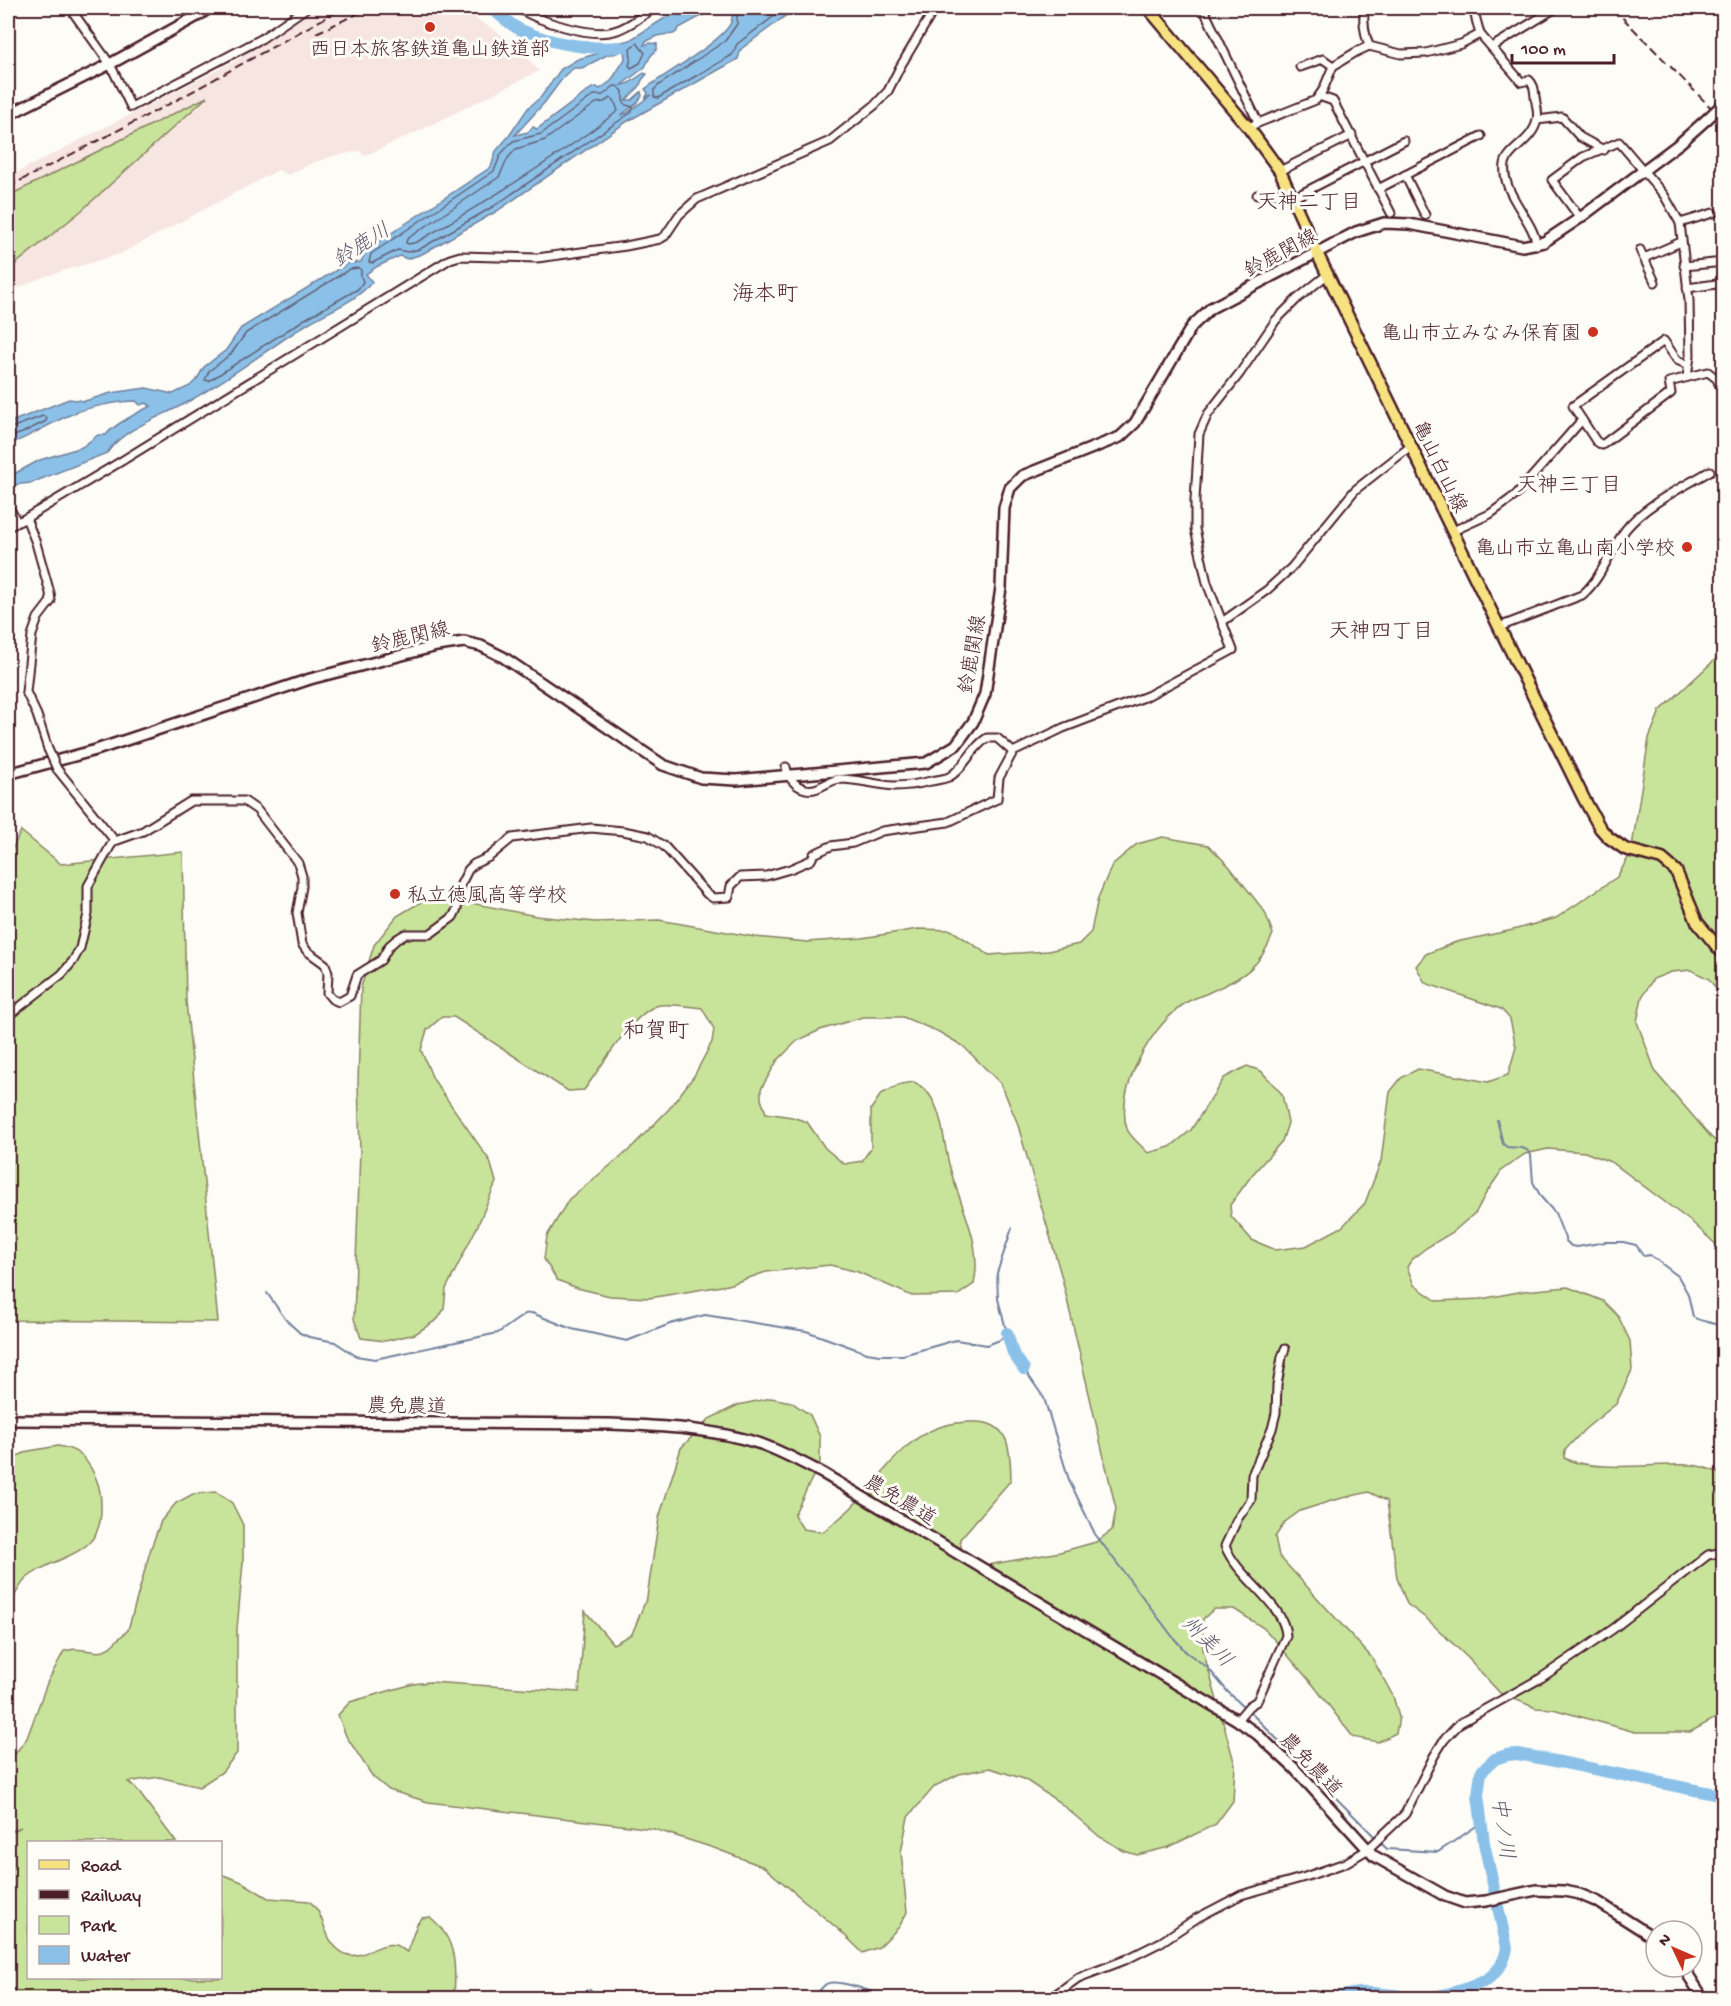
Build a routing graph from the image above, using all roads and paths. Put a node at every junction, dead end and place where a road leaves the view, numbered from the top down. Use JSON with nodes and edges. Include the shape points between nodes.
{"nodes":[{"id":1,"x":70,"y":8,"type":"edge"},
{"id":2,"x":209,"y":8,"type":"edge"},
{"id":3,"x":306,"y":8,"type":"edge"},
{"id":4,"x":518,"y":8,"type":"edge"},
{"id":5,"x":655,"y":8,"type":"edge"},
{"id":6,"x":935,"y":8,"type":"edge"},
{"id":7,"x":1149,"y":8,"type":"edge"},
{"id":8,"x":1203,"y":8,"type":"edge"},
{"id":9,"x":1368,"y":8,"type":"edge"},
{"id":10,"x":1473,"y":8,"type":"edge"},
{"id":11,"x":1556,"y":8,"type":"edge"},
{"id":12,"x":1480,"y":34,"type":"junction"},
{"id":13,"x":1369,"y":46,"type":"junction"},
{"id":14,"x":1492,"y":47,"type":"junction"},
{"id":15,"x":110,"y":64,"type":"junction"},
{"id":16,"x":1333,"y":66,"type":"junction"},
{"id":17,"x":1300,"y":67,"type":"dead end"},
{"id":18,"x":1319,"y":96,"type":"junction"},
{"id":19,"x":1724,"y":103,"type":"edge"},
{"id":20,"x":8,"y":115,"type":"edge"},
{"id":21,"x":1538,"y":120,"type":"junction"},
{"id":22,"x":1253,"y":125,"type":"junction"},
{"id":23,"x":1352,"y":135,"type":"junction"},
{"id":24,"x":1481,"y":136,"type":"dead end"},
{"id":25,"x":1404,"y":141,"type":"dead end"},
{"id":26,"x":1604,"y":150,"type":"junction"},
{"id":27,"x":1365,"y":161,"type":"junction"},
{"id":28,"x":1643,"y":170,"type":"junction"},
{"id":29,"x":1280,"y":171,"type":"junction"},
{"id":30,"x":1405,"y":175,"type":"junction"},
{"id":31,"x":1378,"y":189,"type":"junction"},
{"id":32,"x":1257,"y":195,"type":"dead end"},
{"id":33,"x":1292,"y":195,"type":"junction"},
{"id":34,"x":1391,"y":213,"type":"dead end"},
{"id":35,"x":1713,"y":213,"type":"dead end"},
{"id":36,"x":1425,"y":215,"type":"dead end"},
{"id":37,"x":1580,"y":218,"type":"junction"},
{"id":38,"x":1680,"y":222,"type":"junction"},
{"id":39,"x":1681,"y":242,"type":"junction"},
{"id":40,"x":1537,"y":245,"type":"junction"},
{"id":41,"x":1640,"y":250,"type":"dead end"},
{"id":42,"x":1317,"y":253,"type":"junction"},
{"id":43,"x":1644,"y":258,"type":"junction"},
{"id":44,"x":1724,"y":262,"type":"edge"},
{"id":45,"x":1684,"y":266,"type":"junction"},
{"id":46,"x":1328,"y":274,"type":"junction"},
{"id":47,"x":1655,"y":282,"type":"dead end"},
{"id":48,"x":1724,"y":283,"type":"edge"},
{"id":49,"x":1687,"y":288,"type":"junction"},
{"id":50,"x":1689,"y":365,"type":"junction"},
{"id":51,"x":1687,"y":377,"type":"junction"},
{"id":52,"x":1720,"y":386,"type":"dead end"},
{"id":53,"x":1582,"y":420,"type":"junction"},
{"id":54,"x":1411,"y":446,"type":"junction"},
{"id":55,"x":1710,"y":471,"type":"dead end"},
{"id":56,"x":8,"y":506,"type":"edge"},
{"id":57,"x":16,"y":518,"type":"junction"},
{"id":58,"x":26,"y":518,"type":"junction"},
{"id":59,"x":8,"y":527,"type":"edge"},
{"id":60,"x":1453,"y":531,"type":"junction"},
{"id":61,"x":1221,"y":622,"type":"junction"},
{"id":62,"x":1499,"y":627,"type":"junction"},
{"id":63,"x":1013,"y":752,"type":"junction"},
{"id":64,"x":787,"y":771,"type":"junction"},
{"id":65,"x":8,"y":774,"type":"edge"},
{"id":66,"x":115,"y":841,"type":"junction"},
{"id":67,"x":1724,"y":955,"type":"edge"},
{"id":68,"x":8,"y":1016,"type":"edge"},
{"id":69,"x":1285,"y":1349,"type":"dead end"},
{"id":70,"x":8,"y":1420,"type":"edge"},
{"id":71,"x":1724,"y":1552,"type":"edge"},
{"id":72,"x":1237,"y":1720,"type":"junction"},
{"id":73,"x":1370,"y":1847,"type":"junction"},
{"id":74,"x":1644,"y":1931,"type":"edge"},
{"id":75,"x":1691,"y":1979,"type":"edge"},
{"id":76,"x":1043,"y":1998,"type":"edge"},
{"id":77,"x":1703,"y":1998,"type":"edge"}],
"edges":[{"from":1,"to":15,"type":"street"},
{"from":2,"to":15,"type":"main road"},
{"from":3,"to":15,"type":"street","via":[[261,39],[130,106]]},
{"from":4,"to":5,"type":"street","via":[[554,23],[597,33],[615,31]]},
{"from":6,"to":58,"type":"street","via":[[888,91],[875,105],[830,141],[697,199],[660,239],[537,258],[450,259]]},
{"from":7,"to":22,"type":"main road","name":"亀山白山線"},
{"from":8,"to":22,"type":"street"},
{"from":9,"to":13,"type":"street","via":[[1364,17]]},
{"from":10,"to":12,"type":"street"},
{"from":11,"to":14,"type":"street"},
{"from":12,"to":13,"type":"street","via":[[1454,47],[1426,53],[1401,54]]},
{"from":12,"to":14,"type":"street"},
{"from":13,"to":16,"type":"street"},
{"from":14,"to":21,"type":"street","via":[[1521,82],[1529,80],[1533,84]]},
{"from":15,"to":20,"type":"main road"},
{"from":16,"to":17,"type":"street","via":[[1323,59]]},
{"from":16,"to":18,"type":"street"},
{"from":18,"to":22,"type":"street"},
{"from":18,"to":23,"type":"street","via":[[1333,101]]},
{"from":19,"to":28,"type":"main road","bridge":true},
{"from":21,"to":26,"type":"street","via":[[1562,117],[1580,137]]},
{"from":21,"to":40,"type":"street","via":[[1530,136],[1507,158],[1505,165],[1510,191]]},
{"from":22,"to":29,"type":"main road","name":"亀山白山線"},
{"from":23,"to":27,"type":"street"},
{"from":23,"to":29,"type":"street"},
{"from":24,"to":30,"type":"street"},
{"from":25,"to":27,"type":"street"},
{"from":26,"to":28,"type":"street","via":[[1619,142]]},
{"from":26,"to":37,"type":"street","via":[[1583,157],[1552,180]]},
{"from":27,"to":31,"type":"street"},
{"from":27,"to":33,"type":"street"},
{"from":28,"to":37,"type":"main road"},
{"from":28,"to":38,"type":"street"},
{"from":29,"to":33,"type":"main road","name":"亀山白山線"},
{"from":30,"to":31,"type":"street"},
{"from":30,"to":36,"type":"street"},
{"from":31,"to":34,"type":"street"},
{"from":32,"to":33,"type":"street"},
{"from":33,"to":42,"type":"main road","name":"亀山白山線"},
{"from":35,"to":38,"type":"street"},
{"from":37,"to":40,"type":"main road"},
{"from":38,"to":39,"type":"street"},
{"from":39,"to":43,"type":"street"},
{"from":39,"to":45,"type":"street"},
{"from":40,"to":42,"type":"main road","name":"鈴鹿関線","via":[[1521,246],[1391,223],[1366,228]]},
{"from":41,"to":43,"type":"street"},
{"from":42,"to":46,"type":"main road","name":"亀山白山線"},
{"from":42,"to":64,"type":"main road","name":"鈴鹿関線","via":[[1211,308],[1192,326],[1135,423],[1120,437],[1022,476],[1010,489],[1004,508],[1001,588],[985,694],[973,722],[956,745],[926,763]]},
{"from":43,"to":47,"type":"street"},
{"from":44,"to":45,"type":"street"},
{"from":45,"to":49,"type":"street"},
{"from":46,"to":54,"type":"main road","name":"亀山白山線"},
{"from":46,"to":61,"type":"street","via":[[1276,320],[1200,430],[1195,529]]},
{"from":48,"to":49,"type":"street"},
{"from":49,"to":50,"type":"street"},
{"from":50,"to":51,"type":"street"},
{"from":50,"to":53,"type":"street","via":[[1677,360],[1664,341],[1573,406]]},
{"from":51,"to":52,"type":"street","via":[[1708,372]]},
{"from":51,"to":53,"type":"street","via":[[1669,382],[1671,393],[1602,445]]},
{"from":53,"to":60,"type":"street","via":[[1516,495],[1490,514]]},
{"from":54,"to":60,"type":"main road","name":"亀山白山線"},
{"from":54,"to":61,"type":"street","via":[[1355,490],[1292,567]]},
{"from":55,"to":62,"type":"street","via":[[1632,522],[1582,595]]},
{"from":56,"to":57,"type":"street"},
{"from":57,"to":58,"type":"street"},
{"from":57,"to":59,"type":"street"},
{"from":58,"to":66,"type":"street","bridge":true,"via":[[51,601],[38,618],[32,635],[26,692],[57,769]]},
{"from":60,"to":62,"type":"main road","name":"亀山白山線"},
{"from":61,"to":63,"type":"street","via":[[1233,650],[1224,656],[1147,696]]},
{"from":62,"to":67,"type":"main road","name":"亀山白山線","via":[[1600,828],[1625,849],[1662,859],[1676,871],[1697,922]]},
{"from":63,"to":64,"type":"street","via":[[1001,741],[987,738],[948,777],[917,784],[835,780],[808,790],[801,788]]},
{"from":63,"to":66,"type":"street","via":[[999,778],[997,799],[990,803],[948,822],[882,831],[853,843],[831,846],[790,869],[766,876],[740,877],[731,886],[729,897],[713,898],[707,894],[665,847],[648,836],[591,828],[512,838],[468,870],[453,917],[435,932],[405,934],[398,939],[381,960],[357,975],[350,996],[339,1002],[327,993],[325,964],[302,944],[297,913],[303,880],[298,863],[249,803],[191,801],[143,831]]},
{"from":64,"to":65,"type":"main road","name":"鈴鹿関線","via":[[736,780],[701,778],[663,765],[503,657],[464,642],[310,679],[96,750]]},
{"from":66,"to":68,"type":"street","via":[[88,886],[88,915],[74,961]]},
{"from":69,"to":72,"type":"street","via":[[1276,1413],[1252,1475],[1251,1500],[1225,1546],[1243,1576],[1281,1614],[1286,1636],[1262,1693]]},
{"from":70,"to":72,"type":"main road","name":"農免農道","via":[[609,1424],[722,1434],[761,1444],[824,1474]]},
{"from":71,"to":73,"type":"street","via":[[1708,1555],[1613,1629],[1541,1678],[1460,1723],[1434,1756],[1405,1814]]},
{"from":72,"to":73,"type":"main road","name":"農免農道","via":[[1294,1768]]},
{"from":73,"to":74,"type":"main road","name":"農免農道","via":[[1374,1856],[1455,1901],[1486,1901],[1551,1890],[1579,1894]]},
{"from":73,"to":76,"type":"street","via":[[1345,1863],[1241,1895],[1151,1947],[1078,1978]]},
{"from":75,"to":77,"type":"main road"}]}
